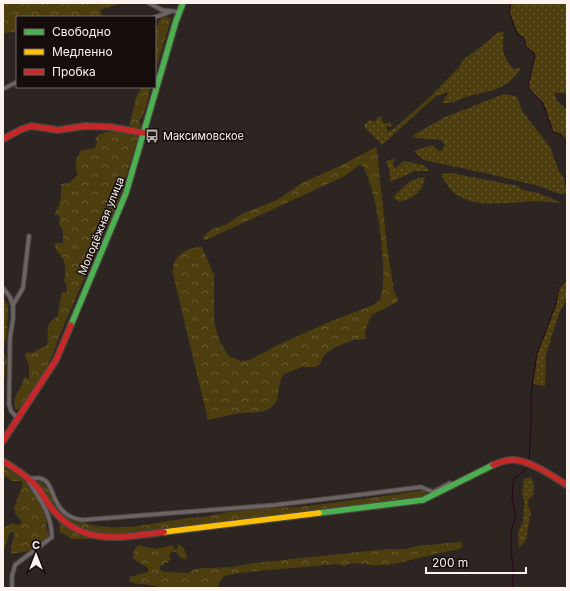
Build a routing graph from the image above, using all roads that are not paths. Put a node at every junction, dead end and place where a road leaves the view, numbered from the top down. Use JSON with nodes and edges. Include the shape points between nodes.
{"nodes":[{"id":1,"x":149,"y":3,"type":"edge"},
{"id":2,"x":182,"y":3,"type":"edge"},
{"id":3,"x":176,"y":11,"type":"junction"},
{"id":4,"x":156,"y":17,"type":"edge"},
{"id":5,"x":16,"y":82,"type":"edge"},
{"id":6,"x":156,"y":87,"type":"edge"},
{"id":7,"x":156,"y":88,"type":"edge"},
{"id":8,"x":3,"y":89,"type":"edge"},
{"id":9,"x":144,"y":133,"type":"junction"},
{"id":10,"x":3,"y":139,"type":"edge"},
{"id":11,"x":29,"y":236,"type":"dead end"},
{"id":12,"x":3,"y":288,"type":"edge"},
{"id":13,"x":13,"y":305,"type":"junction"},
{"id":14,"x":18,"y":419,"type":"junction"},
{"id":15,"x":3,"y":441,"type":"edge"},
{"id":16,"x":3,"y":461,"type":"edge"},
{"id":17,"x":26,"y":476,"type":"junction"},
{"id":18,"x":466,"y":479,"type":"junction"},
{"id":19,"x":567,"y":485,"type":"edge"},
{"id":20,"x":12,"y":588,"type":"edge"}],
"edges":[{"from":1,"to":3,"type":"street","via":[[158,9]]},
{"from":2,"to":3,"type":"street","name":"Молодёжная улица"},
{"from":3,"to":4,"type":"street"},
{"from":3,"to":6,"type":"street","name":"Молодёжная улица"},
{"from":5,"to":8,"type":"street"},
{"from":7,"to":9,"type":"street","name":"Молодёжная улица"},
{"from":9,"to":10,"type":"street","via":[[111,127],[85,126],[58,130],[31,126]]},
{"from":9,"to":14,"type":"street","name":"Молодёжная улица","via":[[126,193],[62,345],[48,373]]},
{"from":11,"to":13,"type":"street","via":[[23,288]]},
{"from":12,"to":13,"type":"street"},
{"from":13,"to":14,"type":"street","via":[[9,404]]},
{"from":14,"to":15,"type":"street","name":"Молодёжная улица"},
{"from":16,"to":17,"type":"street"},
{"from":17,"to":18,"type":"street","via":[[45,480],[65,514],[82,520],[275,505],[421,487],[433,492],[458,480]]},
{"from":17,"to":18,"type":"street","via":[[43,495],[51,509],[69,526],[87,534],[107,538],[423,500]]},
{"from":17,"to":20,"type":"street","via":[[51,523],[52,537],[15,565]]},
{"from":18,"to":19,"type":"street","via":[[486,468],[516,460],[533,466]]}]}
